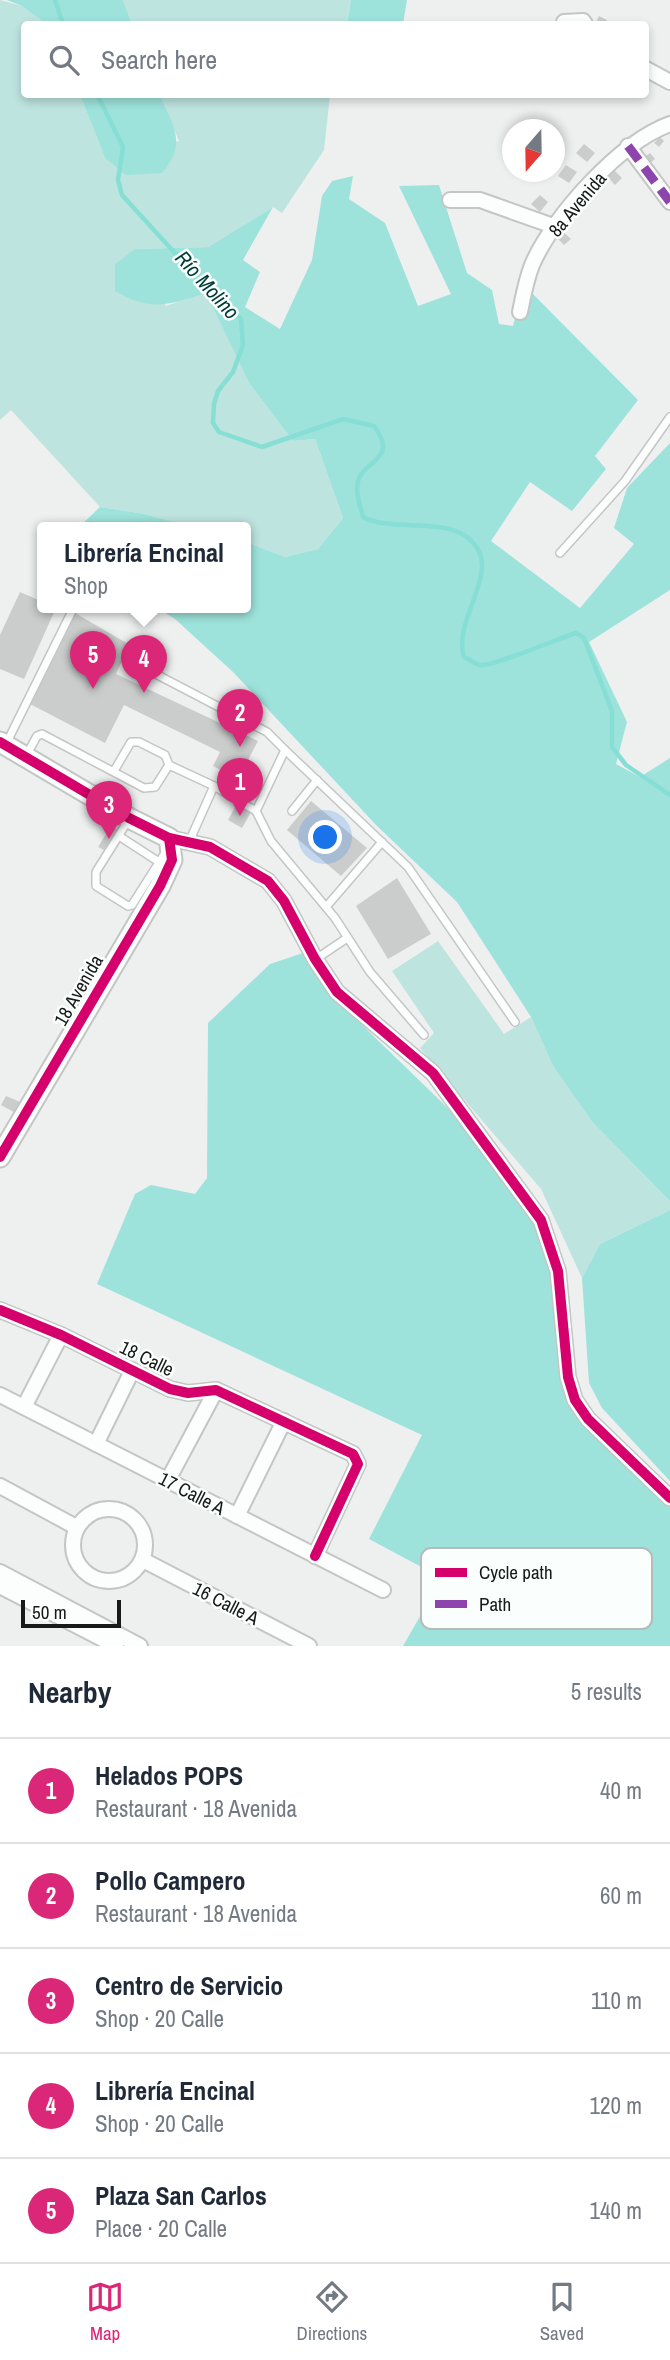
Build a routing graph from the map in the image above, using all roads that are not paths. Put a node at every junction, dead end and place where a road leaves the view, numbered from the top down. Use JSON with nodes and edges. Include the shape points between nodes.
{"nodes":[{"id":1,"x":649,"y":71,"type":"edge"},
{"id":2,"x":670,"y":82,"type":"edge"},
{"id":3,"x":670,"y":124,"type":"edge"},
{"id":4,"x":628,"y":146,"type":"junction"},
{"id":5,"x":450,"y":200,"type":"dead end"},
{"id":6,"x":670,"y":202,"type":"edge"},
{"id":7,"x":556,"y":227,"type":"junction"},
{"id":8,"x":520,"y":312,"type":"dead end"},
{"id":9,"x":670,"y":417,"type":"edge"},
{"id":10,"x":560,"y":553,"type":"dead end"},
{"id":11,"x":72,"y":613,"type":"edge"},
{"id":12,"x":148,"y":670,"type":"dead end"},
{"id":13,"x":3,"y":744,"type":"edge"},
{"id":14,"x":285,"y":750,"type":"junction"},
{"id":15,"x":26,"y":757,"type":"junction"},
{"id":16,"x":169,"y":765,"type":"junction"},
{"id":17,"x":114,"y":771,"type":"junction"},
{"id":18,"x":317,"y":780,"type":"junction"},
{"id":19,"x":214,"y":786,"type":"junction"},
{"id":20,"x":256,"y":811,"type":"junction"},
{"id":21,"x":292,"y":811,"type":"dead end"},
{"id":22,"x":129,"y":818,"type":"junction"},
{"id":23,"x":118,"y":836,"type":"junction"},
{"id":24,"x":176,"y":841,"type":"junction"},
{"id":25,"x":382,"y":842,"type":"junction"},
{"id":26,"x":159,"y":862,"type":"junction"},
{"id":27,"x":326,"y":907,"type":"junction"},
{"id":28,"x":347,"y":938,"type":"junction"},
{"id":29,"x":314,"y":959,"type":"junction"},
{"id":30,"x":515,"y":1022,"type":"dead end"},
{"id":31,"x":424,"y":1035,"type":"dead end"},
{"id":32,"x":0,"y":1157,"type":"edge"},
{"id":33,"x":0,"y":1310,"type":"edge"},
{"id":34,"x":61,"y":1335,"type":"junction"},
{"id":35,"x":132,"y":1371,"type":"junction"},
{"id":36,"x":216,"y":1390,"type":"junction"},
{"id":37,"x":0,"y":1395,"type":"edge"},
{"id":38,"x":24,"y":1407,"type":"junction"},
{"id":39,"x":284,"y":1421,"type":"junction"},
{"id":40,"x":96,"y":1444,"type":"junction"},
{"id":41,"x":168,"y":1480,"type":"junction"},
{"id":42,"x":0,"y":1486,"type":"edge"},
{"id":43,"x":670,"y":1497,"type":"edge"},
{"id":44,"x":237,"y":1516,"type":"junction"},
{"id":45,"x":76,"y":1527,"type":"junction"},
{"id":46,"x":315,"y":1556,"type":"junction"},
{"id":47,"x":143,"y":1560,"type":"junction"},
{"id":48,"x":0,"y":1572,"type":"edge"},
{"id":49,"x":0,"y":1586,"type":"edge"},
{"id":50,"x":383,"y":1590,"type":"dead end"},
{"id":51,"x":128,"y":1645,"type":"edge"},
{"id":52,"x":309,"y":1646,"type":"edge"}],
"edges":[{"from":1,"to":2,"type":"street"},
{"from":3,"to":4,"type":"street","name":"8a Avenida"},
{"from":4,"to":6,"type":"street"},
{"from":4,"to":7,"type":"street","name":"8a Avenida"},
{"from":5,"to":7,"type":"street","via":[[480,201]]},
{"from":7,"to":8,"type":"street","name":"8a Avenida","via":[[532,266]]},
{"from":9,"to":10,"type":"lane","via":[[625,481]]},
{"from":11,"to":13,"type":"lane"},
{"from":12,"to":14,"type":"lane","via":[[267,732]]},
{"from":13,"to":15,"type":"street"},
{"from":14,"to":18,"type":"lane"},
{"from":14,"to":20,"type":"lane"},
{"from":15,"to":17,"type":"lane","via":[[42,734]]},
{"from":15,"to":22,"type":"street"},
{"from":16,"to":17,"type":"lane","via":[[155,787],[145,788]]},
{"from":16,"to":17,"type":"lane","via":[[165,755],[131,742]]},
{"from":16,"to":19,"type":"lane"},
{"from":18,"to":21,"type":"lane"},
{"from":18,"to":25,"type":"lane"},
{"from":19,"to":20,"type":"lane"},
{"from":19,"to":24,"type":"lane"},
{"from":20,"to":27,"type":"lane","via":[[271,841]]},
{"from":22,"to":23,"type":"lane"},
{"from":22,"to":24,"type":"street"},
{"from":23,"to":26,"type":"lane"},
{"from":23,"to":26,"type":"lane","via":[[96,872],[96,886],[132,905]]},
{"from":24,"to":26,"type":"lane"},
{"from":24,"to":29,"type":"street","via":[[210,847],[268,881],[284,901]]},
{"from":24,"to":32,"type":"street","name":"18 Avenida","via":[[160,886]]},
{"from":25,"to":27,"type":"lane"},
{"from":25,"to":30,"type":"lane","via":[[408,867]]},
{"from":27,"to":28,"type":"lane"},
{"from":28,"to":29,"type":"lane"},
{"from":28,"to":31,"type":"lane"},
{"from":29,"to":43,"type":"street","via":[[337,992],[433,1073],[541,1220],[558,1271],[568,1377],[575,1400],[588,1419]]},
{"from":33,"to":34,"type":"street","name":"18 Calle"},
{"from":34,"to":35,"type":"street","name":"18 Calle"},
{"from":34,"to":38,"type":"street"},
{"from":35,"to":36,"type":"street","name":"18 Calle","via":[[179,1392]]},
{"from":35,"to":40,"type":"street"},
{"from":36,"to":39,"type":"street","name":"18 Calle"},
{"from":36,"to":41,"type":"street"},
{"from":37,"to":38,"type":"street","name":"17 Calle A"},
{"from":38,"to":40,"type":"street","name":"17 Calle A"},
{"from":39,"to":44,"type":"street"},
{"from":39,"to":46,"type":"street","name":"18 Calle","via":[[358,1458]]},
{"from":40,"to":41,"type":"street","name":"17 Calle A"},
{"from":41,"to":44,"type":"street","name":"17 Calle A"},
{"from":42,"to":45,"type":"street"},
{"from":44,"to":46,"type":"street","name":"17 Calle A"},
{"from":45,"to":47,"type":"street","via":[[87,1515],[118,1509],[143,1529]]},
{"from":45,"to":47,"type":"street","via":[[74,1556],[93,1578],[122,1580]]},
{"from":46,"to":50,"type":"street","name":"17 Calle A"},
{"from":47,"to":52,"type":"street","name":"16 Calle A"},
{"from":48,"to":51,"type":"street"},
{"from":49,"to":51,"type":"street"}]}
